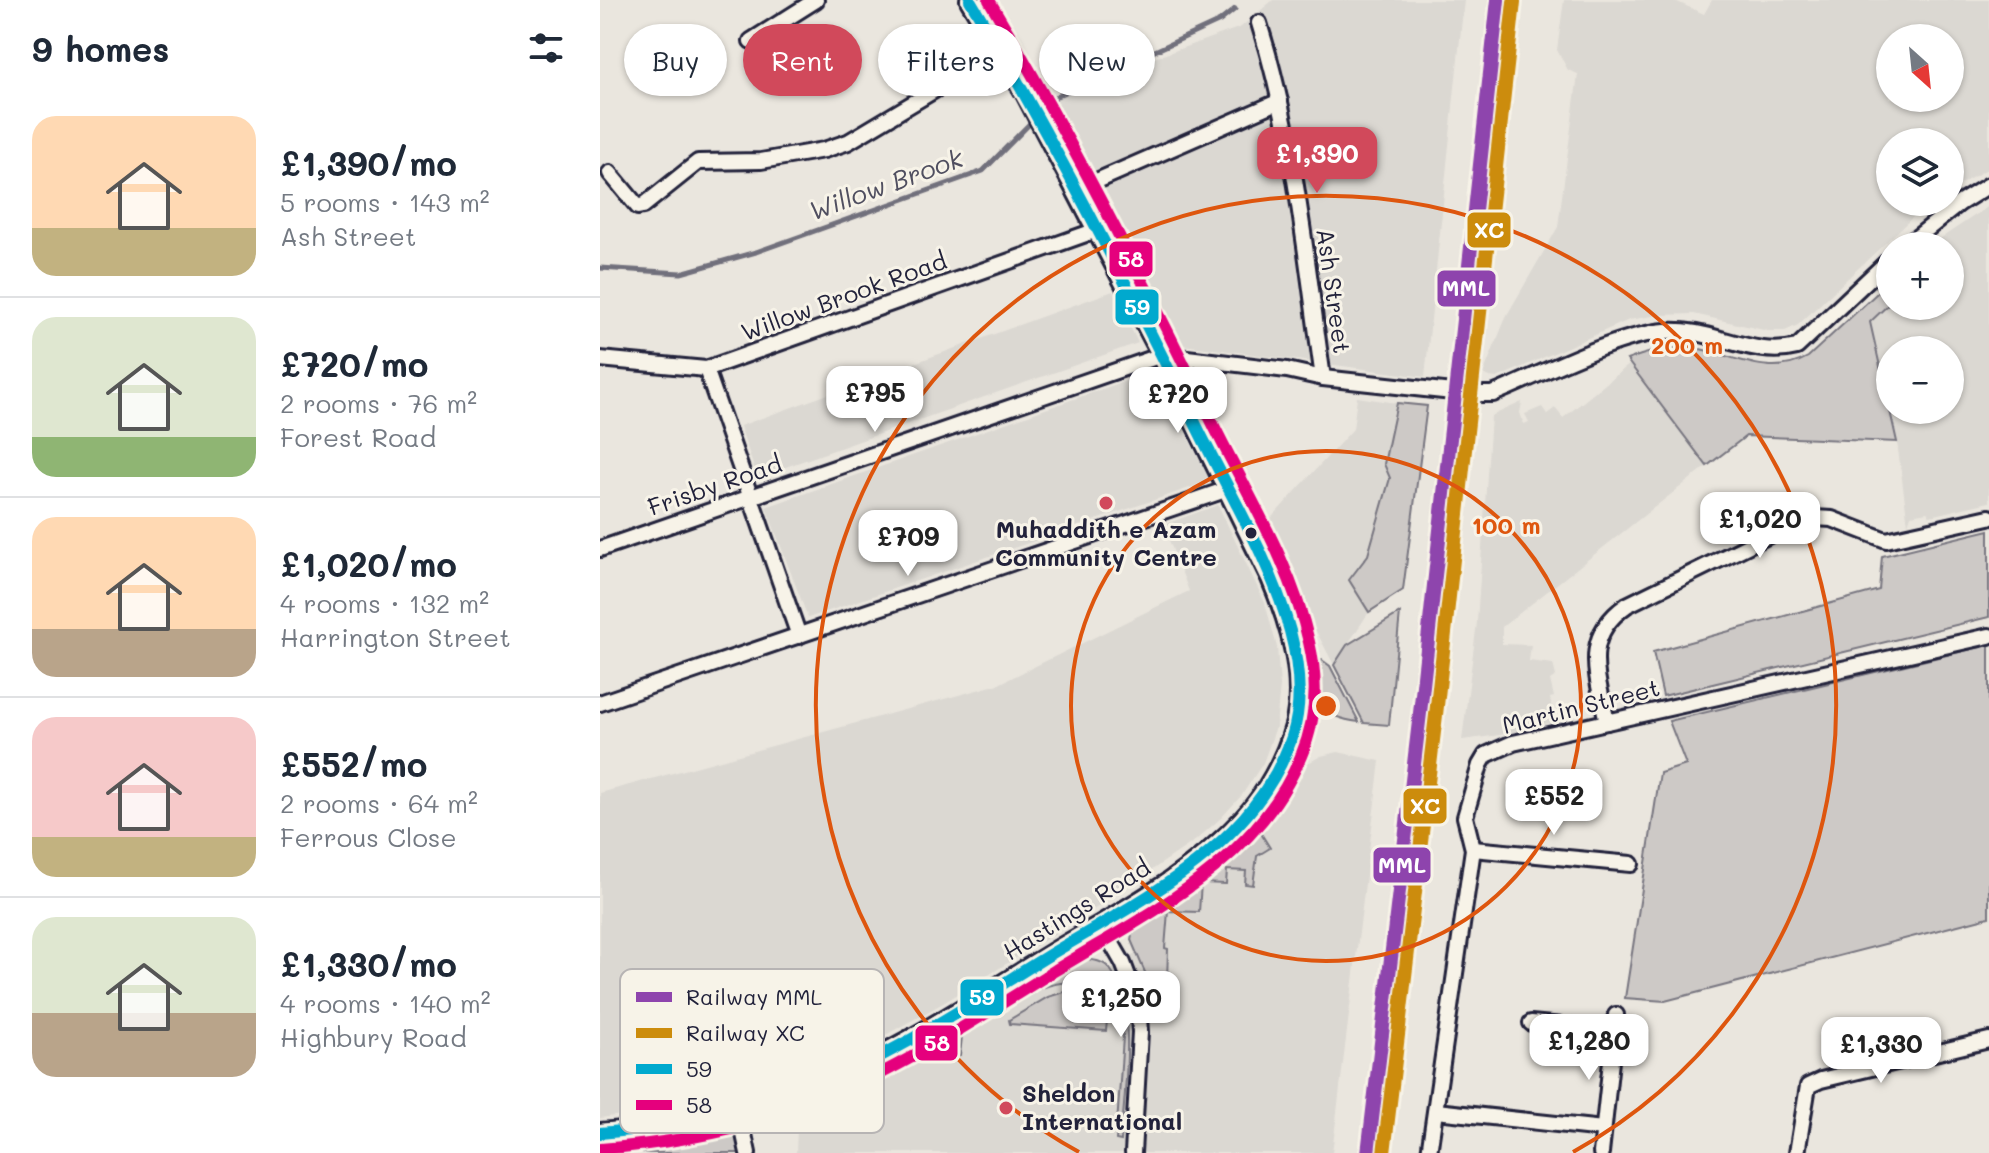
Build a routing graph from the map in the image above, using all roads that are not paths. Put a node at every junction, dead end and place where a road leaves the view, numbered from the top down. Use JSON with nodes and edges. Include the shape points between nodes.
{"nodes":[{"id":1,"x":816,"y":0,"type":"edge"},
{"id":2,"x":970,"y":0,"type":"edge"},
{"id":3,"x":1259,"y":23,"type":"dead end"},
{"id":4,"x":778,"y":24,"type":"edge"},
{"id":5,"x":984,"y":24,"type":"edge"},
{"id":6,"x":1023,"y":89,"type":"edge"},
{"id":7,"x":925,"y":96,"type":"edge"},
{"id":8,"x":1280,"y":101,"type":"junction"},
{"id":9,"x":610,"y":173,"type":"dead end"},
{"id":10,"x":1989,"y":185,"type":"edge"},
{"id":11,"x":1076,"y":190,"type":"junction"},
{"id":12,"x":1097,"y":230,"type":"junction"},
{"id":13,"x":1924,"y":232,"type":"edge"},
{"id":14,"x":1876,"y":272,"type":"edge"},
{"id":15,"x":1162,"y":355,"type":"junction"},
{"id":16,"x":600,"y":359,"type":"edge"},
{"id":17,"x":706,"y":369,"type":"junction"},
{"id":18,"x":1323,"y":378,"type":"junction"},
{"id":19,"x":1228,"y":489,"type":"junction"},
{"id":20,"x":752,"y":497,"type":"junction"},
{"id":21,"x":1989,"y":517,"type":"edge"},
{"id":22,"x":600,"y":549,"type":"edge"},
{"id":23,"x":799,"y":636,"type":"junction"},
{"id":24,"x":1989,"y":636,"type":"edge"},
{"id":25,"x":600,"y":703,"type":"edge"},
{"id":26,"x":1607,"y":722,"type":"junction"},
{"id":27,"x":1473,"y":849,"type":"junction"},
{"id":28,"x":1631,"y":864,"type":"dead end"},
{"id":29,"x":1101,"y":925,"type":"junction"},
{"id":30,"x":1616,"y":1015,"type":"dead end"},
{"id":31,"x":1531,"y":1023,"type":"dead end"},
{"id":32,"x":1614,"y":1031,"type":"junction"},
{"id":33,"x":1989,"y":1040,"type":"edge"},
{"id":34,"x":884,"y":1055,"type":"edge"},
{"id":35,"x":1436,"y":1111,"type":"junction"},
{"id":36,"x":1603,"y":1129,"type":"junction"},
{"id":37,"x":620,"y":1131,"type":"edge"},
{"id":38,"x":600,"y":1133,"type":"edge"},
{"id":39,"x":744,"y":1133,"type":"edge"},
{"id":40,"x":748,"y":1153,"type":"edge"},
{"id":41,"x":1133,"y":1153,"type":"edge"},
{"id":42,"x":1429,"y":1153,"type":"edge"},
{"id":43,"x":1601,"y":1153,"type":"edge"},
{"id":44,"x":1797,"y":1153,"type":"edge"}],
"edges":[{"from":1,"to":4,"type":"street"},
{"from":2,"to":5,"type":"street"},
{"from":3,"to":8,"type":"street","name":"Ash Street"},
{"from":6,"to":11,"type":"street"},
{"from":7,"to":9,"type":"street","via":[[848,142],[824,150],[761,161],[698,162],[643,206],[638,207]]},
{"from":8,"to":11,"type":"street"},
{"from":8,"to":18,"type":"street","name":"Ash Street"},
{"from":10,"to":13,"type":"street"},
{"from":11,"to":12,"type":"street"},
{"from":12,"to":15,"type":"street"},
{"from":12,"to":17,"type":"street","name":"Willow Brook Road"},
{"from":14,"to":18,"type":"street","via":[[1797,347],[1781,351],[1666,331],[1623,340],[1493,394]]},
{"from":15,"to":18,"type":"street"},
{"from":15,"to":19,"type":"street"},
{"from":15,"to":20,"type":"street","name":"Frisby Road"},
{"from":16,"to":17,"type":"street","name":"Willow Brook Road"},
{"from":17,"to":20,"type":"street"},
{"from":19,"to":23,"type":"street"},
{"from":19,"to":29,"type":"street","name":"Hastings Road","via":[[1285,613],[1299,681],[1295,727],[1266,789],[1243,819],[1174,878]]},
{"from":20,"to":22,"type":"street","name":"Frisby Road"},
{"from":20,"to":23,"type":"street"},
{"from":21,"to":26,"type":"street","via":[[1886,540],[1832,519],[1796,522],[1627,605],[1603,628],[1597,644],[1595,662]]},
{"from":23,"to":25,"type":"street"},
{"from":24,"to":26,"type":"street","name":"Martin Street"},
{"from":26,"to":27,"type":"street","name":"Martin Street","via":[[1513,743],[1486,755],[1465,817]]},
{"from":27,"to":28,"type":"street"},
{"from":27,"to":35,"type":"street","name":"Martin Street"},
{"from":29,"to":34,"type":"street","name":"Hastings Road"},
{"from":29,"to":41,"type":"street","via":[[1138,1002]]},
{"from":30,"to":32,"type":"street"},
{"from":31,"to":32,"type":"street"},
{"from":32,"to":36,"type":"street"},
{"from":33,"to":44,"type":"street","via":[[1808,1086]]},
{"from":35,"to":36,"type":"street"},
{"from":35,"to":42,"type":"street","name":"Martin Street"},
{"from":36,"to":43,"type":"street"},
{"from":37,"to":38,"type":"street","name":"Hastings Road"},
{"from":39,"to":40,"type":"street"}]}
